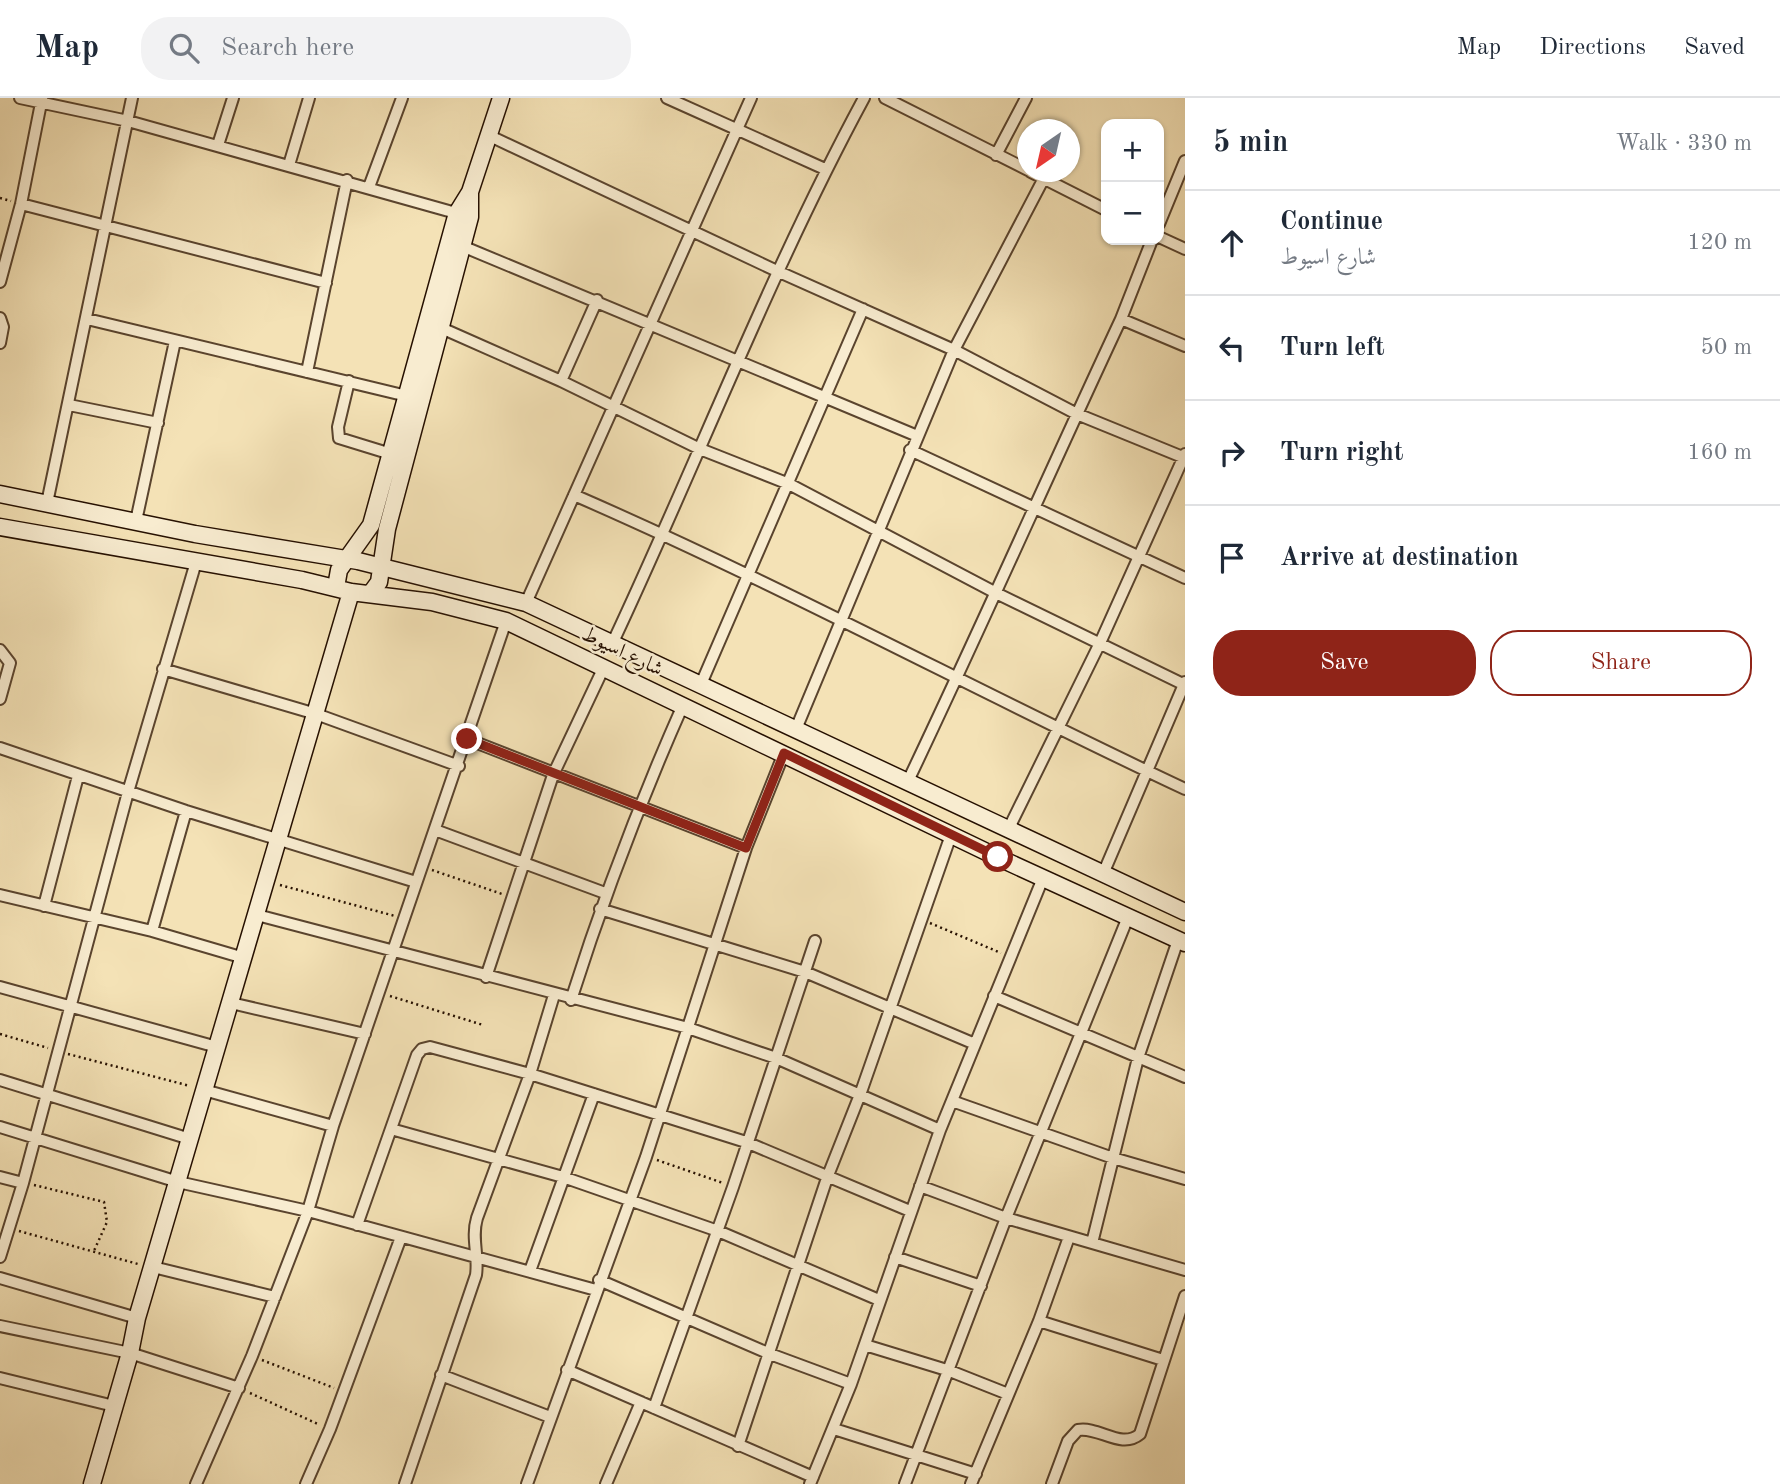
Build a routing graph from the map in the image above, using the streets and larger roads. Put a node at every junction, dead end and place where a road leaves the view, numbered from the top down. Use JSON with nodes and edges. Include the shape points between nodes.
{"nodes":[{"id":1,"x":20,"y":98,"type":"edge"},
{"id":2,"x":132,"y":98,"type":"edge"},
{"id":3,"x":233,"y":98,"type":"edge"},
{"id":4,"x":309,"y":98,"type":"edge"},
{"id":5,"x":402,"y":98,"type":"edge"},
{"id":6,"x":501,"y":98,"type":"edge"},
{"id":7,"x":667,"y":98,"type":"edge"},
{"id":8,"x":751,"y":98,"type":"edge"},
{"id":9,"x":864,"y":98,"type":"edge"},
{"id":10,"x":885,"y":98,"type":"edge"},
{"id":11,"x":1026,"y":98,"type":"edge"},
{"id":12,"x":42,"y":100,"type":"edge"},
{"id":13,"x":128,"y":121,"type":"junction"},
{"id":14,"x":736,"y":130,"type":"junction"},
{"id":15,"x":490,"y":136,"type":"junction"},
{"id":16,"x":218,"y":145,"type":"junction"},
{"id":17,"x":996,"y":155,"type":"junction"},
{"id":18,"x":1185,"y":162,"type":"edge"},
{"id":19,"x":289,"y":165,"type":"junction"},
{"id":20,"x":1017,"y":165,"type":"edge"},
{"id":21,"x":825,"y":169,"type":"junction"},
{"id":22,"x":347,"y":180,"type":"junction"},
{"id":23,"x":1042,"y":182,"type":"edge"},
{"id":24,"x":1052,"y":182,"type":"edge"},
{"id":25,"x":369,"y":187,"type":"junction"},
{"id":26,"x":21,"y":204,"type":"junction"},
{"id":27,"x":1101,"y":207,"type":"edge"},
{"id":28,"x":1164,"y":212,"type":"edge"},
{"id":29,"x":463,"y":215,"type":"junction"},
{"id":30,"x":107,"y":228,"type":"junction"},
{"id":31,"x":690,"y":229,"type":"junction"},
{"id":32,"x":1164,"y":239,"type":"edge"},
{"id":33,"x":1150,"y":245,"type":"edge"},
{"id":34,"x":462,"y":246,"type":"junction"},
{"id":35,"x":1185,"y":249,"type":"edge"},
{"id":36,"x":776,"y":271,"type":"junction"},
{"id":37,"x":0,"y":282,"type":"edge"},
{"id":38,"x":326,"y":284,"type":"junction"},
{"id":39,"x":597,"y":300,"type":"junction"},
{"id":40,"x":863,"y":309,"type":"junction"},
{"id":41,"x":0,"y":318,"type":"edge"},
{"id":42,"x":87,"y":319,"type":"junction"},
{"id":43,"x":1121,"y":319,"type":"junction"},
{"id":44,"x":651,"y":323,"type":"junction"},
{"id":45,"x":439,"y":327,"type":"junction"},
{"id":46,"x":175,"y":341,"type":"junction"},
{"id":47,"x":0,"y":343,"type":"edge"},
{"id":48,"x":1185,"y":346,"type":"edge"},
{"id":49,"x":954,"y":350,"type":"junction"},
{"id":50,"x":737,"y":362,"type":"junction"},
{"id":51,"x":307,"y":372,"type":"junction"},
{"id":52,"x":561,"y":381,"type":"junction"},
{"id":53,"x":349,"y":382,"type":"junction"},
{"id":54,"x":407,"y":396,"type":"junction"},
{"id":55,"x":824,"y":397,"type":"junction"},
{"id":56,"x":69,"y":405,"type":"junction"},
{"id":57,"x":612,"y":406,"type":"junction"},
{"id":58,"x":1077,"y":414,"type":"junction"},
{"id":59,"x":158,"y":423,"type":"junction"},
{"id":60,"x":915,"y":435,"type":"junction"},
{"id":61,"x":700,"y":449,"type":"junction"},
{"id":62,"x":910,"y":450,"type":"junction"},
{"id":63,"x":391,"y":454,"type":"junction"},
{"id":64,"x":1185,"y":456,"type":"edge"},
{"id":65,"x":789,"y":484,"type":"junction"},
{"id":66,"x":0,"y":494,"type":"edge"},
{"id":67,"x":574,"y":495,"type":"junction"},
{"id":68,"x":47,"y":503,"type":"junction"},
{"id":69,"x":1034,"y":506,"type":"junction"},
{"id":70,"x":136,"y":522,"type":"junction"},
{"id":71,"x":0,"y":527,"type":"edge"},
{"id":72,"x":379,"y":527,"type":"junction"},
{"id":73,"x":878,"y":532,"type":"junction"},
{"id":74,"x":664,"y":534,"type":"junction"},
{"id":75,"x":1140,"y":555,"type":"junction"},
{"id":76,"x":344,"y":561,"type":"junction"},
{"id":77,"x":196,"y":562,"type":"junction"},
{"id":78,"x":381,"y":568,"type":"junction"},
{"id":79,"x":747,"y":573,"type":"junction"},
{"id":80,"x":1185,"y":578,"type":"edge"},
{"id":81,"x":344,"y":590,"type":"junction"},
{"id":82,"x":371,"y":593,"type":"junction"},
{"id":83,"x":998,"y":594,"type":"junction"},
{"id":84,"x":526,"y":603,"type":"junction"},
{"id":85,"x":506,"y":621,"type":"junction"},
{"id":86,"x":842,"y":622,"type":"junction"},
{"id":87,"x":613,"y":642,"type":"junction"},
{"id":88,"x":1100,"y":643,"type":"junction"},
{"id":89,"x":0,"y":650,"type":"edge"},
{"id":90,"x":604,"y":667,"type":"junction"},
{"id":91,"x":163,"y":669,"type":"junction"},
{"id":92,"x":957,"y":679,"type":"junction"},
{"id":93,"x":1185,"y":683,"type":"edge"},
{"id":94,"x":701,"y":684,"type":"junction"},
{"id":95,"x":0,"y":699,"type":"edge"},
{"id":96,"x":683,"y":705,"type":"junction"},
{"id":97,"x":316,"y":714,"type":"junction"},
{"id":98,"x":796,"y":729,"type":"junction"},
{"id":99,"x":1057,"y":729,"type":"junction"},
{"id":100,"x":467,"y":739,"type":"junction"},
{"id":101,"x":0,"y":748,"type":"edge"},
{"id":102,"x":784,"y":753,"type":"junction"},
{"id":103,"x":858,"y":758,"type":"junction"},
{"id":104,"x":459,"y":766,"type":"junction"},
{"id":105,"x":1147,"y":771,"type":"junction"},
{"id":106,"x":553,"y":775,"type":"junction"},
{"id":107,"x":78,"y":776,"type":"junction"},
{"id":108,"x":908,"y":781,"type":"junction"},
{"id":109,"x":848,"y":785,"type":"junction"},
{"id":110,"x":1185,"y":789,"type":"edge"},
{"id":111,"x":128,"y":792,"type":"junction"},
{"id":112,"x":638,"y":806,"type":"junction"},
{"id":113,"x":186,"y":811,"type":"junction"},
{"id":114,"x":435,"y":830,"type":"junction"},
{"id":115,"x":1008,"y":830,"type":"junction"},
{"id":116,"x":951,"y":835,"type":"junction"},
{"id":117,"x":280,"y":838,"type":"junction"},
{"id":118,"x":746,"y":848,"type":"junction"},
{"id":119,"x":523,"y":862,"type":"junction"},
{"id":120,"x":1103,"y":874,"type":"junction"},
{"id":121,"x":1043,"y":877,"type":"junction"},
{"id":122,"x":416,"y":882,"type":"junction"},
{"id":123,"x":606,"y":893,"type":"junction"},
{"id":124,"x":0,"y":895,"type":"edge"},
{"id":125,"x":44,"y":906,"type":"junction"},
{"id":126,"x":600,"y":909,"type":"junction"},
{"id":127,"x":1185,"y":912,"type":"edge"},
{"id":128,"x":257,"y":915,"type":"junction"},
{"id":129,"x":1128,"y":917,"type":"junction"},
{"id":130,"x":95,"y":918,"type":"junction"},
{"id":131,"x":152,"y":932,"type":"junction"},
{"id":132,"x":815,"y":941,"type":"dead end"},
{"id":133,"x":1181,"y":942,"type":"edge"},
{"id":134,"x":715,"y":944,"type":"junction"},
{"id":135,"x":393,"y":951,"type":"junction"},
{"id":136,"x":244,"y":958,"type":"junction"},
{"id":137,"x":805,"y":972,"type":"junction"},
{"id":138,"x":486,"y":977,"type":"junction"},
{"id":139,"x":0,"y":986,"type":"edge"},
{"id":140,"x":554,"y":995,"type":"junction"},
{"id":141,"x":994,"y":996,"type":"junction"},
{"id":142,"x":571,"y":1000,"type":"junction"},
{"id":143,"x":231,"y":1003,"type":"junction"},
{"id":144,"x":891,"y":1008,"type":"junction"},
{"id":145,"x":71,"y":1009,"type":"junction"},
{"id":146,"x":688,"y":1028,"type":"junction"},
{"id":147,"x":1083,"y":1033,"type":"junction"},
{"id":148,"x":365,"y":1034,"type":"junction"},
{"id":149,"x":975,"y":1044,"type":"junction"},
{"id":150,"x":218,"y":1047,"type":"junction"},
{"id":151,"x":776,"y":1058,"type":"junction"},
{"id":152,"x":1138,"y":1058,"type":"junction"},
{"id":153,"x":530,"y":1074,"type":"junction"},
{"id":154,"x":1185,"y":1077,"type":"edge"},
{"id":155,"x":0,"y":1080,"type":"edge"},
{"id":156,"x":204,"y":1090,"type":"junction"},
{"id":157,"x":861,"y":1092,"type":"junction"},
{"id":158,"x":594,"y":1094,"type":"junction"},
{"id":159,"x":45,"y":1095,"type":"junction"},
{"id":160,"x":952,"y":1101,"type":"junction"},
{"id":161,"x":660,"y":1113,"type":"junction"},
{"id":162,"x":333,"y":1126,"type":"junction"},
{"id":163,"x":0,"y":1127,"type":"edge"},
{"id":164,"x":391,"y":1129,"type":"junction"},
{"id":165,"x":940,"y":1130,"type":"junction"},
{"id":166,"x":1041,"y":1133,"type":"junction"},
{"id":167,"x":34,"y":1139,"type":"junction"},
{"id":168,"x":190,"y":1139,"type":"junction"},
{"id":169,"x":746,"y":1142,"type":"junction"},
{"id":170,"x":1113,"y":1158,"type":"junction"},
{"id":171,"x":499,"y":1159,"type":"junction"},
{"id":172,"x":0,"y":1177,"type":"edge"},
{"id":173,"x":564,"y":1177,"type":"junction"},
{"id":174,"x":827,"y":1178,"type":"junction"},
{"id":175,"x":1185,"y":1179,"type":"edge"},
{"id":176,"x":178,"y":1182,"type":"junction"},
{"id":177,"x":23,"y":1183,"type":"junction"},
{"id":178,"x":920,"y":1186,"type":"junction"},
{"id":179,"x":630,"y":1202,"type":"junction"},
{"id":180,"x":308,"y":1211,"type":"junction"},
{"id":181,"x":910,"y":1211,"type":"junction"},
{"id":182,"x":1006,"y":1218,"type":"junction"},
{"id":183,"x":357,"y":1224,"type":"junction"},
{"id":184,"x":718,"y":1231,"type":"junction"},
{"id":185,"x":401,"y":1237,"type":"junction"},
{"id":186,"x":1069,"y":1237,"type":"junction"},
{"id":187,"x":1092,"y":1243,"type":"junction"},
{"id":188,"x":0,"y":1257,"type":"edge"},
{"id":189,"x":895,"y":1257,"type":"junction"},
{"id":190,"x":477,"y":1259,"type":"junction"},
{"id":191,"x":798,"y":1264,"type":"junction"},
{"id":192,"x":153,"y":1267,"type":"junction"},
{"id":193,"x":1185,"y":1270,"type":"edge"},
{"id":194,"x":530,"y":1271,"type":"junction"},
{"id":195,"x":0,"y":1278,"type":"edge"},
{"id":196,"x":598,"y":1285,"type":"junction"},
{"id":197,"x":981,"y":1286,"type":"junction"},
{"id":198,"x":1185,"y":1296,"type":"edge"},
{"id":199,"x":275,"y":1297,"type":"junction"},
{"id":200,"x":879,"y":1300,"type":"junction"},
{"id":201,"x":688,"y":1316,"type":"junction"},
{"id":202,"x":137,"y":1318,"type":"junction"},
{"id":203,"x":1039,"y":1321,"type":"junction"},
{"id":204,"x":0,"y":1326,"type":"edge"},
{"id":205,"x":865,"y":1345,"type":"junction"},
{"id":206,"x":130,"y":1353,"type":"junction"},
{"id":207,"x":770,"y":1354,"type":"junction"},
{"id":208,"x":1163,"y":1360,"type":"junction"},
{"id":209,"x":567,"y":1370,"type":"junction"},
{"id":210,"x":950,"y":1371,"type":"junction"},
{"id":211,"x":441,"y":1375,"type":"junction"},
{"id":212,"x":0,"y":1378,"type":"edge"},
{"id":213,"x":851,"y":1384,"type":"junction"},
{"id":214,"x":239,"y":1388,"type":"junction"},
{"id":215,"x":1008,"y":1394,"type":"junction"},
{"id":216,"x":641,"y":1402,"type":"junction"},
{"id":217,"x":114,"y":1406,"type":"junction"},
{"id":218,"x":654,"y":1408,"type":"junction"},
{"id":219,"x":550,"y":1417,"type":"junction"},
{"id":220,"x":834,"y":1429,"type":"junction"},
{"id":221,"x":738,"y":1446,"type":"junction"},
{"id":222,"x":918,"y":1456,"type":"junction"},
{"id":223,"x":973,"y":1479,"type":"edge"},
{"id":224,"x":812,"y":1480,"type":"edge"},
{"id":225,"x":90,"y":1481,"type":"edge"},
{"id":226,"x":196,"y":1484,"type":"edge"},
{"id":227,"x":306,"y":1484,"type":"edge"},
{"id":228,"x":405,"y":1484,"type":"edge"},
{"id":229,"x":527,"y":1484,"type":"edge"},
{"id":230,"x":606,"y":1484,"type":"edge"},
{"id":231,"x":905,"y":1484,"type":"edge"},
{"id":232,"x":1052,"y":1484,"type":"edge"}],
"edges":[{"from":1,"to":12,"type":"street"},
{"from":2,"to":13,"type":"street"},
{"from":3,"to":16,"type":"street"},
{"from":4,"to":19,"type":"street"},
{"from":5,"to":25,"type":"street"},
{"from":6,"to":15,"type":"street"},
{"from":7,"to":14,"type":"street"},
{"from":8,"to":14,"type":"street"},
{"from":9,"to":21,"type":"street"},
{"from":10,"to":17,"type":"street"},
{"from":11,"to":17,"type":"street"},
{"from":12,"to":13,"type":"street"},
{"from":12,"to":26,"type":"street"},
{"from":13,"to":16,"type":"street"},
{"from":13,"to":30,"type":"street"},
{"from":14,"to":21,"type":"street"},
{"from":14,"to":31,"type":"street"},
{"from":15,"to":29,"type":"street"},
{"from":15,"to":31,"type":"street"},
{"from":16,"to":19,"type":"street"},
{"from":17,"to":20,"type":"street"},
{"from":18,"to":28,"type":"street"},
{"from":19,"to":22,"type":"street"},
{"from":21,"to":36,"type":"street"},
{"from":22,"to":25,"type":"street"},
{"from":22,"to":38,"type":"street"},
{"from":23,"to":49,"type":"street"},
{"from":24,"to":27,"type":"street"},
{"from":25,"to":29,"type":"street"},
{"from":26,"to":30,"type":"street"},
{"from":26,"to":37,"type":"street"},
{"from":29,"to":34,"type":"street"},
{"from":29,"to":54,"type":"street"},
{"from":30,"to":38,"type":"street"},
{"from":30,"to":42,"type":"street"},
{"from":31,"to":36,"type":"street"},
{"from":31,"to":44,"type":"street"},
{"from":32,"to":35,"type":"street"},
{"from":33,"to":43,"type":"street"},
{"from":34,"to":39,"type":"street"},
{"from":34,"to":45,"type":"street"},
{"from":36,"to":40,"type":"street"},
{"from":36,"to":50,"type":"street"},
{"from":38,"to":51,"type":"street"},
{"from":39,"to":44,"type":"street"},
{"from":39,"to":52,"type":"street"},
{"from":40,"to":49,"type":"street"},
{"from":40,"to":55,"type":"street"},
{"from":41,"to":47,"type":"street"},
{"from":42,"to":46,"type":"street"},
{"from":42,"to":56,"type":"street"},
{"from":43,"to":48,"type":"street"},
{"from":43,"to":58,"type":"street"},
{"from":44,"to":50,"type":"street"},
{"from":44,"to":57,"type":"street"},
{"from":45,"to":52,"type":"street"},
{"from":45,"to":72,"type":"street"},
{"from":46,"to":51,"type":"street"},
{"from":46,"to":59,"type":"street"},
{"from":49,"to":58,"type":"street"},
{"from":49,"to":60,"type":"street"},
{"from":50,"to":55,"type":"street"},
{"from":50,"to":61,"type":"street"},
{"from":51,"to":53,"type":"street"},
{"from":52,"to":57,"type":"street"},
{"from":53,"to":54,"type":"street"},
{"from":53,"to":63,"type":"street","via":[[339,438]]},
{"from":54,"to":63,"type":"street"},
{"from":55,"to":60,"type":"street"},
{"from":55,"to":65,"type":"street"},
{"from":56,"to":59,"type":"street"},
{"from":56,"to":68,"type":"street"},
{"from":57,"to":61,"type":"street"},
{"from":57,"to":67,"type":"street"},
{"from":58,"to":64,"type":"street"},
{"from":58,"to":69,"type":"street"},
{"from":59,"to":70,"type":"street"},
{"from":60,"to":62,"type":"street"},
{"from":61,"to":65,"type":"street"},
{"from":61,"to":74,"type":"street"},
{"from":62,"to":69,"type":"street"},
{"from":62,"to":73,"type":"street"},
{"from":63,"to":72,"type":"street"},
{"from":64,"to":75,"type":"street"},
{"from":65,"to":73,"type":"street"},
{"from":65,"to":79,"type":"street"},
{"from":66,"to":68,"type":"street","name":"شارع اسيوط"},
{"from":67,"to":74,"type":"street"},
{"from":67,"to":84,"type":"street"},
{"from":68,"to":70,"type":"street","name":"شارع اسيوط"},
{"from":69,"to":75,"type":"street"},
{"from":69,"to":83,"type":"street"},
{"from":70,"to":76,"type":"street","name":"شارع اسيوط"},
{"from":71,"to":77,"type":"street","name":"شارع اسيوط"},
{"from":72,"to":76,"type":"street"},
{"from":72,"to":78,"type":"street"},
{"from":73,"to":83,"type":"street"},
{"from":73,"to":86,"type":"street"},
{"from":74,"to":79,"type":"street"},
{"from":74,"to":87,"type":"street"},
{"from":75,"to":80,"type":"street"},
{"from":75,"to":88,"type":"street"},
{"from":76,"to":78,"type":"street","name":"شارع اسيوط"},
{"from":76,"to":81,"type":"street","via":[[336,578]]},
{"from":77,"to":81,"type":"street","name":"شارع اسيوط"},
{"from":77,"to":91,"type":"street"},
{"from":78,"to":82,"type":"street"},
{"from":78,"to":84,"type":"street","name":"شارع اسيوط"},
{"from":79,"to":86,"type":"street"},
{"from":79,"to":94,"type":"street"},
{"from":81,"to":82,"type":"street","name":"شارع اسيوط"},
{"from":81,"to":97,"type":"street"},
{"from":82,"to":85,"type":"street","name":"شارع اسيوط","via":[[432,602]]},
{"from":83,"to":88,"type":"street"},
{"from":83,"to":92,"type":"street"},
{"from":84,"to":87,"type":"street","name":"شارع اسيوط"},
{"from":85,"to":90,"type":"street","name":"شارع اسيوط"},
{"from":85,"to":100,"type":"street"},
{"from":86,"to":92,"type":"street"},
{"from":86,"to":98,"type":"street"},
{"from":87,"to":94,"type":"street","name":"شارع اسيوط"},
{"from":88,"to":93,"type":"street"},
{"from":88,"to":99,"type":"street"},
{"from":89,"to":95,"type":"street","via":[[10,663]]},
{"from":90,"to":96,"type":"street","name":"شارع اسيوط"},
{"from":90,"to":106,"type":"street"},
{"from":91,"to":97,"type":"street"},
{"from":91,"to":111,"type":"street"},
{"from":92,"to":99,"type":"street"},
{"from":92,"to":108,"type":"street"},
{"from":93,"to":105,"type":"street"},
{"from":94,"to":98,"type":"street","name":"شارع اسيوط"},
{"from":96,"to":102,"type":"street","name":"شارع اسيوط"},
{"from":96,"to":112,"type":"street"},
{"from":97,"to":104,"type":"street"},
{"from":97,"to":117,"type":"street"},
{"from":98,"to":103,"type":"street","name":"شارع اسيوط"},
{"from":99,"to":105,"type":"street"},
{"from":99,"to":115,"type":"street"},
{"from":100,"to":104,"type":"street"},
{"from":100,"to":106,"type":"street"},
{"from":101,"to":107,"type":"street"},
{"from":102,"to":109,"type":"street","name":"شارع اسيوط"},
{"from":102,"to":118,"type":"street"},
{"from":103,"to":108,"type":"street","name":"شارع اسيوط"},
{"from":103,"to":109,"type":"street"},
{"from":104,"to":114,"type":"street"},
{"from":105,"to":110,"type":"street"},
{"from":105,"to":120,"type":"street"},
{"from":106,"to":112,"type":"street"},
{"from":106,"to":119,"type":"street"},
{"from":107,"to":111,"type":"street"},
{"from":107,"to":125,"type":"street"},
{"from":108,"to":115,"type":"street","name":"شارع اسيوط"},
{"from":109,"to":116,"type":"street","name":"شارع اسيوط"},
{"from":111,"to":113,"type":"street"},
{"from":111,"to":130,"type":"street"},
{"from":112,"to":118,"type":"street"},
{"from":112,"to":123,"type":"street"},
{"from":113,"to":117,"type":"street"},
{"from":113,"to":131,"type":"street"},
{"from":114,"to":119,"type":"street"},
{"from":114,"to":122,"type":"street"},
{"from":115,"to":120,"type":"street","name":"شارع اسيوط"},
{"from":116,"to":121,"type":"street","name":"شارع اسيوط"},
{"from":116,"to":144,"type":"street"},
{"from":117,"to":122,"type":"street"},
{"from":117,"to":128,"type":"street"},
{"from":118,"to":134,"type":"street"},
{"from":119,"to":123,"type":"street"},
{"from":119,"to":138,"type":"street"},
{"from":120,"to":127,"type":"street","name":"شارع اسيوط"},
{"from":121,"to":129,"type":"street","name":"شارع اسيوط"},
{"from":121,"to":141,"type":"street"},
{"from":122,"to":135,"type":"street"},
{"from":123,"to":126,"type":"street"},
{"from":124,"to":125,"type":"street"},
{"from":125,"to":130,"type":"street"},
{"from":126,"to":134,"type":"street"},
{"from":126,"to":142,"type":"street"},
{"from":128,"to":135,"type":"street"},
{"from":128,"to":136,"type":"street"},
{"from":129,"to":133,"type":"street","name":"شارع اسيوط"},
{"from":129,"to":147,"type":"street"},
{"from":130,"to":131,"type":"street"},
{"from":130,"to":145,"type":"street"},
{"from":131,"to":136,"type":"street"},
{"from":132,"to":137,"type":"street"},
{"from":133,"to":152,"type":"street"},
{"from":134,"to":137,"type":"street"},
{"from":134,"to":146,"type":"street"},
{"from":135,"to":138,"type":"street"},
{"from":135,"to":148,"type":"street"},
{"from":136,"to":143,"type":"street"},
{"from":137,"to":144,"type":"street"},
{"from":137,"to":151,"type":"street"},
{"from":138,"to":140,"type":"street"},
{"from":139,"to":145,"type":"street"},
{"from":140,"to":142,"type":"street"},
{"from":140,"to":153,"type":"street"},
{"from":141,"to":147,"type":"street"},
{"from":141,"to":149,"type":"street"},
{"from":142,"to":146,"type":"street"},
{"from":143,"to":148,"type":"street"},
{"from":143,"to":150,"type":"street"},
{"from":144,"to":149,"type":"street"},
{"from":144,"to":157,"type":"street"},
{"from":145,"to":150,"type":"street"},
{"from":145,"to":159,"type":"street"},
{"from":146,"to":151,"type":"street"},
{"from":146,"to":161,"type":"street"},
{"from":147,"to":152,"type":"street"},
{"from":147,"to":166,"type":"street"},
{"from":148,"to":162,"type":"street"},
{"from":149,"to":160,"type":"street"},
{"from":150,"to":156,"type":"street"},
{"from":151,"to":157,"type":"street"},
{"from":151,"to":169,"type":"street"},
{"from":152,"to":154,"type":"street"},
{"from":152,"to":170,"type":"street"},
{"from":153,"to":158,"type":"street"},
{"from":153,"to":164,"type":"street","via":[[430,1047],[422,1049]]},
{"from":153,"to":171,"type":"street"},
{"from":155,"to":159,"type":"street"},
{"from":156,"to":162,"type":"street"},
{"from":156,"to":168,"type":"street"},
{"from":157,"to":165,"type":"street"},
{"from":157,"to":174,"type":"street"},
{"from":158,"to":161,"type":"street"},
{"from":158,"to":173,"type":"street"},
{"from":159,"to":167,"type":"street"},
{"from":159,"to":168,"type":"street"},
{"from":160,"to":165,"type":"street"},
{"from":160,"to":166,"type":"street"},
{"from":161,"to":169,"type":"street"},
{"from":161,"to":179,"type":"street"},
{"from":162,"to":180,"type":"street"},
{"from":163,"to":167,"type":"street"},
{"from":164,"to":171,"type":"street"},
{"from":164,"to":183,"type":"street"},
{"from":165,"to":178,"type":"street"},
{"from":166,"to":170,"type":"street"},
{"from":166,"to":182,"type":"street"},
{"from":167,"to":176,"type":"street"},
{"from":167,"to":177,"type":"street"},
{"from":168,"to":176,"type":"street"},
{"from":169,"to":174,"type":"street"},
{"from":169,"to":184,"type":"street"},
{"from":170,"to":175,"type":"street"},
{"from":170,"to":187,"type":"street"},
{"from":171,"to":173,"type":"street"},
{"from":171,"to":190,"type":"street","via":[[475,1227]]},
{"from":172,"to":177,"type":"street"},
{"from":173,"to":179,"type":"street"},
{"from":173,"to":194,"type":"street"},
{"from":174,"to":181,"type":"street"},
{"from":174,"to":191,"type":"street"},
{"from":176,"to":180,"type":"street"},
{"from":176,"to":192,"type":"street"},
{"from":177,"to":188,"type":"street"},
{"from":178,"to":181,"type":"street"},
{"from":178,"to":182,"type":"street"},
{"from":179,"to":184,"type":"street"},
{"from":179,"to":196,"type":"street"},
{"from":180,"to":183,"type":"street"},
{"from":180,"to":199,"type":"street"},
{"from":181,"to":189,"type":"street"},
{"from":182,"to":186,"type":"street"},
{"from":182,"to":197,"type":"street"},
{"from":183,"to":185,"type":"street"},
{"from":184,"to":191,"type":"street"},
{"from":184,"to":201,"type":"street"},
{"from":185,"to":190,"type":"street"},
{"from":185,"to":227,"type":"street"},
{"from":186,"to":187,"type":"street"},
{"from":186,"to":203,"type":"street"},
{"from":187,"to":193,"type":"street"},
{"from":189,"to":197,"type":"street"},
{"from":189,"to":200,"type":"street"},
{"from":190,"to":194,"type":"street"},
{"from":190,"to":211,"type":"street"},
{"from":191,"to":200,"type":"street"},
{"from":191,"to":207,"type":"street"},
{"from":192,"to":199,"type":"street"},
{"from":192,"to":202,"type":"street"},
{"from":194,"to":196,"type":"street"},
{"from":195,"to":202,"type":"street"},
{"from":196,"to":201,"type":"street"},
{"from":196,"to":209,"type":"street"},
{"from":197,"to":210,"type":"street"},
{"from":198,"to":208,"type":"street"},
{"from":199,"to":214,"type":"street"},
{"from":200,"to":205,"type":"street"},
{"from":201,"to":207,"type":"street"},
{"from":201,"to":218,"type":"street"},
{"from":202,"to":206,"type":"street"},
{"from":203,"to":208,"type":"street"},
{"from":203,"to":215,"type":"street"},
{"from":204,"to":206,"type":"street"},
{"from":205,"to":210,"type":"street"},
{"from":205,"to":213,"type":"street"},
{"from":206,"to":214,"type":"street"},
{"from":206,"to":217,"type":"street"},
{"from":207,"to":213,"type":"street"},
{"from":207,"to":221,"type":"street"},
{"from":208,"to":232,"type":"street","via":[[1140,1434],[1124,1440],[1077,1430],[1068,1441]]},
{"from":209,"to":216,"type":"street"},
{"from":209,"to":219,"type":"street"},
{"from":210,"to":215,"type":"street"},
{"from":210,"to":222,"type":"street"},
{"from":211,"to":219,"type":"street"},
{"from":211,"to":228,"type":"street"},
{"from":212,"to":217,"type":"street"},
{"from":213,"to":220,"type":"street"},
{"from":214,"to":226,"type":"street"},
{"from":215,"to":223,"type":"street"},
{"from":216,"to":218,"type":"street"},
{"from":216,"to":230,"type":"street"},
{"from":217,"to":225,"type":"street"},
{"from":218,"to":221,"type":"street"},
{"from":219,"to":229,"type":"street"},
{"from":220,"to":222,"type":"street"},
{"from":220,"to":224,"type":"street"},
{"from":221,"to":224,"type":"street"},
{"from":222,"to":223,"type":"street"},
{"from":222,"to":231,"type":"street"}]}
